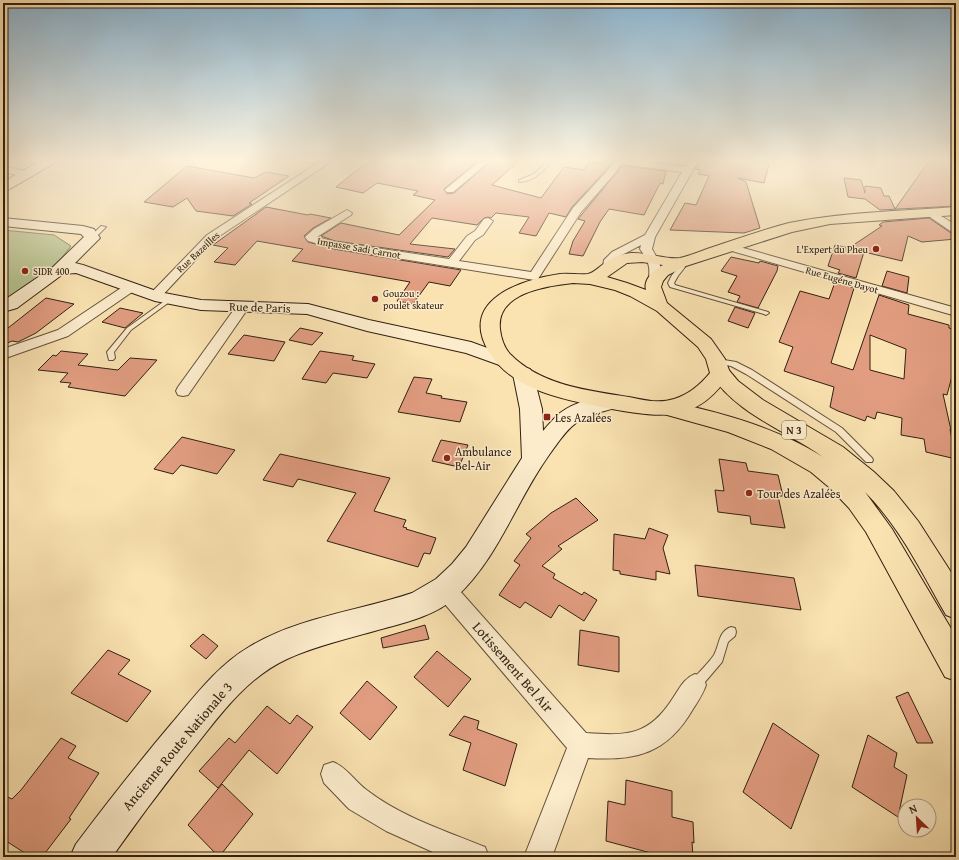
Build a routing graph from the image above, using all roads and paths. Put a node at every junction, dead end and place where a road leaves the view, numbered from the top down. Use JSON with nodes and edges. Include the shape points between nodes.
{"nodes":[{"id":1,"x":264,"y":201,"type":"edge"},
{"id":2,"x":585,"y":201,"type":"edge"},
{"id":3,"x":669,"y":201,"type":"edge"},
{"id":4,"x":956,"y":211,"type":"edge"},
{"id":5,"x":347,"y":213,"type":"dead end"},
{"id":6,"x":931,"y":213,"type":"junction"},
{"id":7,"x":488,"y":221,"type":"dead end"},
{"id":8,"x":3,"y":222,"type":"edge"},
{"id":9,"x":103,"y":227,"type":"dead end"},
{"id":10,"x":956,"y":230,"type":"edge"},
{"id":11,"x":649,"y":237,"type":"junction"},
{"id":12,"x":87,"y":244,"type":"junction"},
{"id":13,"x":729,"y":247,"type":"junction"},
{"id":14,"x":653,"y":260,"type":"junction"},
{"id":15,"x":680,"y":263,"type":"junction"},
{"id":16,"x":451,"y":264,"type":"junction"},
{"id":17,"x":609,"y":266,"type":"junction"},
{"id":18,"x":77,"y":268,"type":"junction"},
{"id":19,"x":59,"y":270,"type":"junction"},
{"id":20,"x":537,"y":279,"type":"junction"},
{"id":21,"x":593,"y":279,"type":"junction"},
{"id":22,"x":655,"y":280,"type":"junction"},
{"id":23,"x":131,"y":288,"type":"junction"},
{"id":24,"x":162,"y":298,"type":"junction"},
{"id":25,"x":659,"y":304,"type":"junction"},
{"id":26,"x":3,"y":307,"type":"edge"},
{"id":27,"x":243,"y":307,"type":"junction"},
{"id":28,"x":956,"y":312,"type":"edge"},
{"id":29,"x":766,"y":313,"type":"dead end"},
{"id":30,"x":489,"y":329,"type":"junction"},
{"id":31,"x":446,"y":342,"type":"junction"},
{"id":32,"x":3,"y":354,"type":"edge"},
{"id":33,"x":111,"y":358,"type":"dead end"},
{"id":34,"x":505,"y":361,"type":"junction"},
{"id":35,"x":719,"y":367,"type":"junction"},
{"id":36,"x":523,"y":374,"type":"junction"},
{"id":37,"x":184,"y":391,"type":"dead end"},
{"id":38,"x":612,"y":402,"type":"junction"},
{"id":39,"x":668,"y":408,"type":"junction"},
{"id":40,"x":533,"y":458,"type":"junction"},
{"id":41,"x":869,"y":460,"type":"dead end"},
{"id":42,"x":445,"y":589,"type":"junction"},
{"id":43,"x":956,"y":606,"type":"edge"},
{"id":44,"x":731,"y":632,"type":"dead end"},
{"id":45,"x":956,"y":666,"type":"edge"},
{"id":46,"x":695,"y":685,"type":"joint"},
{"id":47,"x":580,"y":745,"type":"junction"},
{"id":48,"x":333,"y":774,"type":"dead end"},
{"id":49,"x":89,"y":857,"type":"edge"},
{"id":50,"x":475,"y":857,"type":"edge"},
{"id":51,"x":538,"y":857,"type":"edge"}],
"edges":[{"from":1,"to":24,"type":"street","name":"Rue Bazeilles","via":[[208,237]]},
{"from":2,"to":20,"type":"street"},
{"from":3,"to":11,"type":"street"},
{"from":4,"to":6,"type":"main road"},
{"from":5,"to":16,"type":"street","name":"Impasse Sadi Carnot","via":[[318,231],[312,239],[334,245]]},
{"from":6,"to":10,"type":"street"},
{"from":6,"to":13,"type":"main road","via":[[817,221]]},
{"from":7,"to":16,"type":"street"},
{"from":8,"to":12,"type":"street","via":[[83,230],[89,232]]},
{"from":9,"to":12,"type":"lane"},
{"from":11,"to":14,"type":"street","via":[[646,249]]},
{"from":11,"to":17,"type":"street","via":[[616,254],[610,260]]},
{"from":12,"to":18,"type":"street"},
{"from":12,"to":19,"type":"street","name":"Rue de Paris"},
{"from":13,"to":15,"type":"main road"},
{"from":13,"to":28,"type":"street","name":"Rue Eugéne Dayot"},
{"from":14,"to":15,"type":"main road"},
{"from":14,"to":17,"type":"main road","via":[[623,259]]},
{"from":14,"to":22,"type":"street"},
{"from":15,"to":22,"type":"main road","via":[[662,272]]},
{"from":15,"to":29,"type":"lane","via":[[682,267],[675,275],[672,286]]},
{"from":16,"to":20,"type":"street","name":"Impasse Sadi Carnot"},
{"from":17,"to":21,"type":"main road"},
{"from":18,"to":19,"type":"street","name":"Rue de Paris"},
{"from":18,"to":23,"type":"street","name":"Rue de Paris"},
{"from":19,"to":26,"type":"street","name":"Rue de Paris"},
{"from":20,"to":21,"type":"main road","number":"N 3"},
{"from":20,"to":30,"type":"main road","number":"N 3","via":[[501,301],[490,318]]},
{"from":21,"to":25,"type":"main road","number":"N 3","via":[[628,288]]},
{"from":22,"to":25,"type":"main road","via":[[653,287]]},
{"from":23,"to":24,"type":"street","name":"Rue de Paris"},
{"from":23,"to":32,"type":"street","via":[[63,333]]},
{"from":24,"to":27,"type":"street","name":"Rue de Paris","via":[[201,306]]},
{"from":24,"to":33,"type":"lane","via":[[110,352]]},
{"from":25,"to":35,"type":"main road","number":"N 3","via":[[703,341]]},
{"from":27,"to":31,"type":"street","name":"Rue de Paris","via":[[308,309]]},
{"from":27,"to":37,"type":"street"},
{"from":30,"to":31,"type":"street","name":"Rue de Paris"},
{"from":30,"to":34,"type":"main road","number":"N 3","via":[[492,340]]},
{"from":31,"to":34,"type":"street","name":"Rue de Paris"},
{"from":34,"to":36,"type":"main road","number":"N 3"},
{"from":35,"to":39,"type":"main road","number":"N 3","via":[[712,386],[685,403]]},
{"from":35,"to":41,"type":"lane","via":[[733,364],[749,372],[839,430]]},
{"from":35,"to":43,"type":"main road","number":"N 3","via":[[735,392],[823,446],[871,484],[902,518]]},
{"from":36,"to":38,"type":"main road","number":"N 3","via":[[564,391]]},
{"from":36,"to":40,"type":"street","via":[[531,409]]},
{"from":38,"to":39,"type":"main road","number":"N 3"},
{"from":38,"to":40,"type":"street","name":"Ancienne Route Nationale 3","via":[[584,410],[568,419]]},
{"from":39,"to":45,"type":"main road","number":"N 3","via":[[744,427],[790,447],[838,481],[858,502],[888,546]]},
{"from":40,"to":42,"type":"street","name":"Ancienne Route Nationale 3","via":[[470,563]]},
{"from":42,"to":47,"type":"street","name":"Lotissement Bel Air"},
{"from":42,"to":49,"type":"street","name":"Ancienne Route Nationale 3","via":[[399,611],[293,642],[255,661],[235,676],[210,702],[142,785]]},
{"from":44,"to":46,"type":"lane","via":[[724,639],[718,658]]},
{"from":46,"to":47,"type":"street","via":[[669,725],[645,742],[615,747]]},
{"from":47,"to":51,"type":"street"},
{"from":48,"to":50,"type":"street","via":[[358,800],[395,822]]}]}
